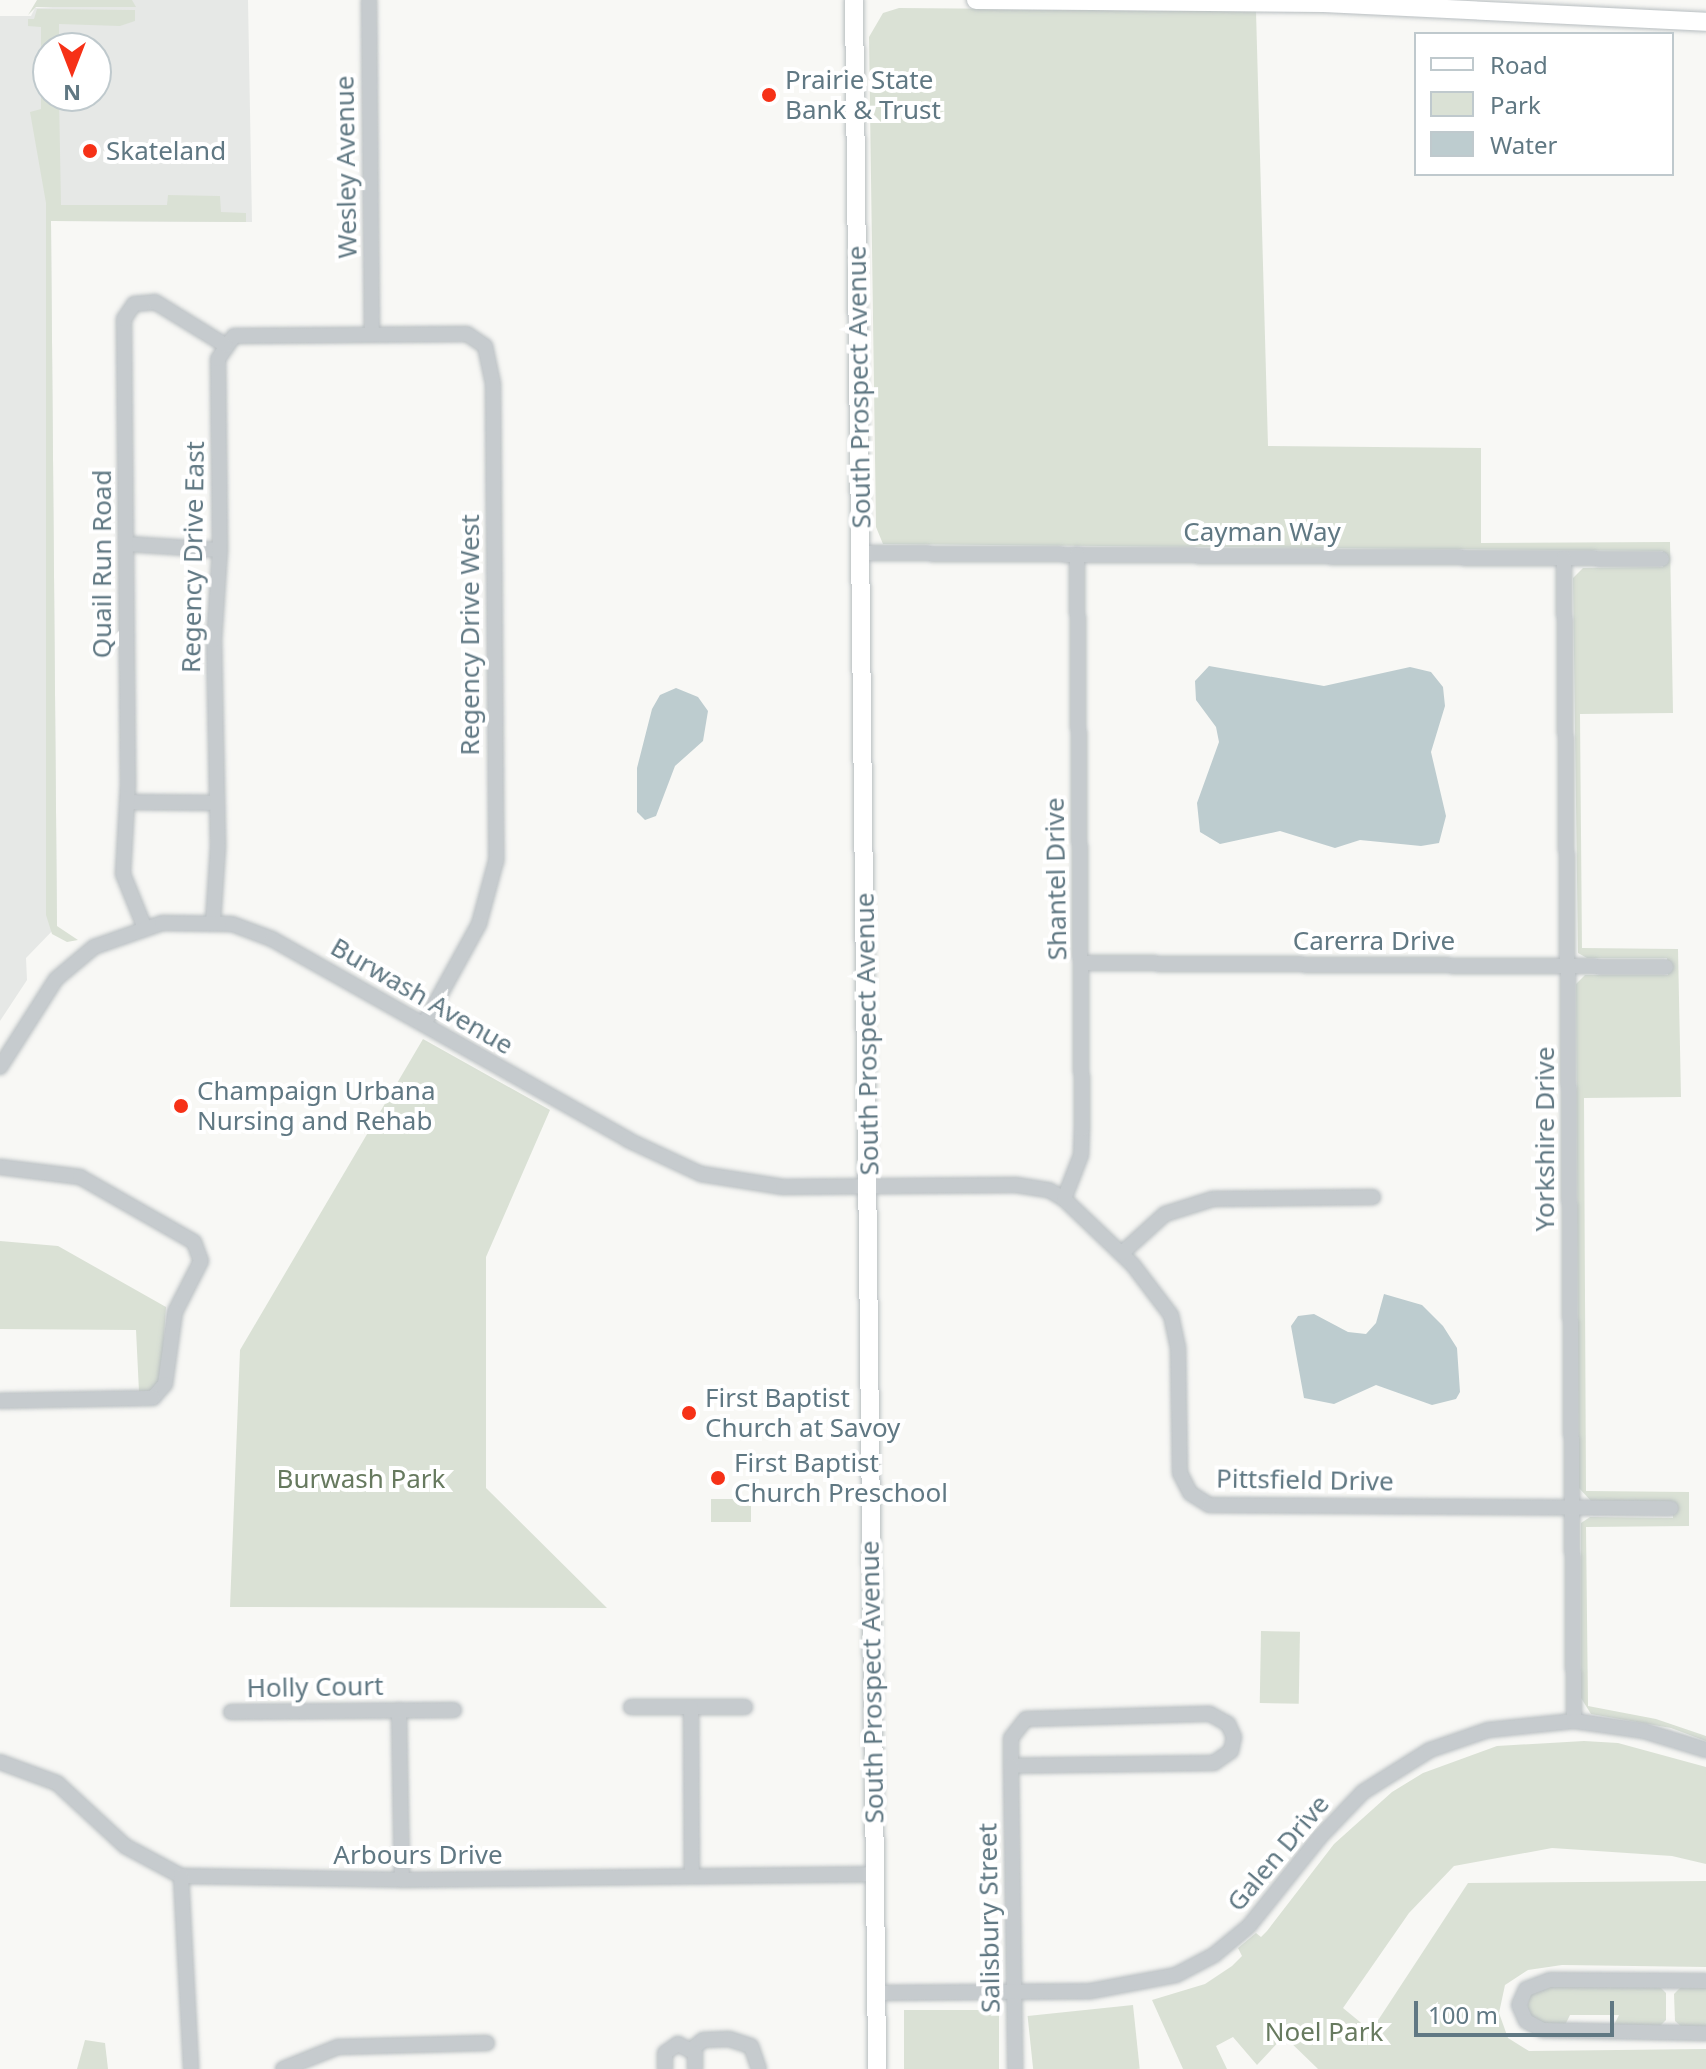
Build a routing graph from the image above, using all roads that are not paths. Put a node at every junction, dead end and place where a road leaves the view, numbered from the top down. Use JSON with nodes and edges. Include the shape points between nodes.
{"nodes":[{"id":1,"x":369,"y":0,"type":"edge"},
{"id":2,"x":854,"y":0,"type":"edge"},
{"id":3,"x":976,"y":0,"type":"edge"},
{"id":4,"x":1706,"y":22,"type":"edge"},
{"id":5,"x":372,"y":334,"type":"junction"},
{"id":6,"x":225,"y":345,"type":"junction"},
{"id":7,"x":126,"y":544,"type":"junction"},
{"id":8,"x":220,"y":550,"type":"junction"},
{"id":9,"x":862,"y":553,"type":"junction"},
{"id":10,"x":1077,"y":554,"type":"junction"},
{"id":11,"x":1564,"y":558,"type":"junction"},
{"id":12,"x":1662,"y":559,"type":"dead end"},
{"id":13,"x":127,"y":802,"type":"junction"},
{"id":14,"x":217,"y":803,"type":"junction"},
{"id":15,"x":213,"y":922,"type":"junction"},
{"id":16,"x":144,"y":926,"type":"junction"},
{"id":17,"x":1081,"y":963,"type":"junction"},
{"id":18,"x":1568,"y":966,"type":"junction"},
{"id":19,"x":1666,"y":967,"type":"dead end"},
{"id":20,"x":424,"y":1024,"type":"junction"},
{"id":21,"x":0,"y":1067,"type":"edge"},
{"id":22,"x":0,"y":1167,"type":"edge"},
{"id":23,"x":868,"y":1186,"type":"junction"},
{"id":24,"x":1373,"y":1197,"type":"dead end"},
{"id":25,"x":1064,"y":1199,"type":"junction"},
{"id":26,"x":1122,"y":1253,"type":"junction"},
{"id":27,"x":0,"y":1401,"type":"edge"},
{"id":28,"x":1571,"y":1507,"type":"junction"},
{"id":29,"x":1671,"y":1508,"type":"dead end"},
{"id":30,"x":631,"y":1707,"type":"dead end"},
{"id":31,"x":691,"y":1707,"type":"junction"},
{"id":32,"x":745,"y":1707,"type":"dead end"},
{"id":33,"x":399,"y":1710,"type":"junction"},
{"id":34,"x":454,"y":1710,"type":"dead end"},
{"id":35,"x":231,"y":1712,"type":"dead end"},
{"id":36,"x":1574,"y":1721,"type":"junction"},
{"id":37,"x":1706,"y":1750,"type":"edge"},
{"id":38,"x":0,"y":1762,"type":"edge"},
{"id":39,"x":1011,"y":1766,"type":"junction"},
{"id":40,"x":873,"y":1874,"type":"junction"},
{"id":41,"x":181,"y":1876,"type":"junction"},
{"id":42,"x":692,"y":1876,"type":"junction"},
{"id":43,"x":402,"y":1880,"type":"junction"},
{"id":44,"x":1706,"y":1981,"type":"edge"},
{"id":45,"x":1013,"y":1992,"type":"junction"},
{"id":46,"x":877,"y":1993,"type":"junction"},
{"id":47,"x":1706,"y":2033,"type":"edge"},
{"id":48,"x":487,"y":2043,"type":"dead end"},
{"id":49,"x":692,"y":2049,"type":"junction"},
{"id":50,"x":191,"y":2069,"type":"edge"},
{"id":51,"x":283,"y":2069,"type":"edge"},
{"id":52,"x":665,"y":2069,"type":"edge"},
{"id":53,"x":695,"y":2069,"type":"edge"},
{"id":54,"x":759,"y":2069,"type":"edge"},
{"id":55,"x":877,"y":2069,"type":"edge"},
{"id":56,"x":1015,"y":2069,"type":"edge"}],
"edges":[{"from":1,"to":5,"type":"street","name":"Wesley Avenue"},
{"from":2,"to":9,"type":"main road","name":"South Prospect Avenue"},
{"from":3,"to":4,"type":"main road","via":[[1336,3]]},
{"from":5,"to":6,"type":"street","via":[[234,336]]},
{"from":5,"to":20,"type":"street","name":"Regency Drive West","via":[[467,334],[485,346],[493,384],[496,861],[479,924]]},
{"from":6,"to":7,"type":"street","name":"Quail Run Road","via":[[155,302],[140,301],[127,311]]},
{"from":6,"to":8,"type":"street","name":"Regency Drive East","via":[[218,359]]},
{"from":7,"to":8,"type":"street"},
{"from":7,"to":13,"type":"street","name":"Quail Run Road"},
{"from":8,"to":14,"type":"street","name":"Regency Drive East","via":[[214,640]]},
{"from":9,"to":10,"type":"street","name":"Cayman Way"},
{"from":9,"to":23,"type":"main road","name":"South Prospect Avenue"},
{"from":10,"to":11,"type":"street","name":"Cayman Way"},
{"from":10,"to":17,"type":"street","name":"Shantel Drive"},
{"from":11,"to":12,"type":"street","name":"Cayman Way"},
{"from":11,"to":18,"type":"street","name":"Yorkshire Drive"},
{"from":13,"to":14,"type":"street"},
{"from":13,"to":16,"type":"street","name":"Quail Run Road","via":[[123,874]]},
{"from":14,"to":15,"type":"street","name":"Regency Drive East"},
{"from":15,"to":16,"type":"street","name":"Burwash Avenue"},
{"from":15,"to":20,"type":"street","name":"Burwash Avenue","via":[[272,939]]},
{"from":16,"to":21,"type":"street","name":"Burwash Avenue","via":[[105,940],[64,970]]},
{"from":17,"to":18,"type":"street","name":"Carerra Drive"},
{"from":17,"to":25,"type":"street","name":"Shantel Drive","via":[[1081,1155]]},
{"from":18,"to":19,"type":"street","name":"Carerra Drive"},
{"from":18,"to":28,"type":"street","name":"Yorkshire Drive"},
{"from":20,"to":23,"type":"street","name":"Burwash Avenue","via":[[628,1140],[701,1174],[762,1186]]},
{"from":22,"to":27,"type":"street","via":[[80,1177],[194,1242],[201,1261],[175,1312],[165,1384],[153,1398]]},
{"from":23,"to":25,"type":"street","name":"Pittsfield Drive","via":[[1016,1185],[1049,1190]]},
{"from":23,"to":40,"type":"main road","name":"South Prospect Avenue"},
{"from":24,"to":26,"type":"street","via":[[1213,1199],[1165,1214]]},
{"from":25,"to":26,"type":"street","name":"Pittsfield Drive"},
{"from":26,"to":28,"type":"street","name":"Pittsfield Drive","via":[[1171,1315],[1178,1347],[1180,1473],[1199,1500],[1215,1506]]},
{"from":28,"to":29,"type":"street","name":"Pittsfield Drive"},
{"from":28,"to":36,"type":"street","name":"Yorkshire Drive"},
{"from":30,"to":31,"type":"street"},
{"from":31,"to":32,"type":"street"},
{"from":31,"to":42,"type":"street"},
{"from":33,"to":34,"type":"street","name":"Holly Court"},
{"from":33,"to":35,"type":"street","name":"Holly Court"},
{"from":33,"to":43,"type":"street","name":"Holly Court"},
{"from":36,"to":37,"type":"street","name":"Galen Drive","via":[[1644,1731]]},
{"from":36,"to":45,"type":"street","name":"Galen Drive","via":[[1465,1737],[1385,1776],[1343,1810],[1249,1926],[1197,1965],[1124,1989]]},
{"from":38,"to":41,"type":"street","name":"Arbours Drive","via":[[57,1783],[134,1853]]},
{"from":39,"to":39,"type":"street","name":"Salisbury Street","via":[[1214,1763],[1231,1751],[1233,1732],[1210,1714],[1041,1716],[1014,1730]]},
{"from":39,"to":45,"type":"street","name":"Salisbury Street"},
{"from":40,"to":42,"type":"street","name":"Arbours Drive"},
{"from":40,"to":46,"type":"main road","name":"South Prospect Avenue"},
{"from":41,"to":43,"type":"street","name":"Arbours Drive"},
{"from":41,"to":50,"type":"street"},
{"from":42,"to":43,"type":"street","name":"Arbours Drive"},
{"from":44,"to":47,"type":"street","via":[[1550,1980],[1526,1989],[1519,2005],[1526,2021],[1543,2030]]},
{"from":45,"to":46,"type":"street","name":"Galen Drive"},
{"from":45,"to":56,"type":"street","name":"Salisbury Street"},
{"from":46,"to":55,"type":"main road","name":"South Prospect Avenue"},
{"from":48,"to":51,"type":"street","via":[[338,2047]]},
{"from":49,"to":52,"type":"street","via":[[678,2044],[668,2049]]},
{"from":49,"to":53,"type":"street"},
{"from":49,"to":54,"type":"street","via":[[703,2040],[729,2039],[751,2046]]}]}
